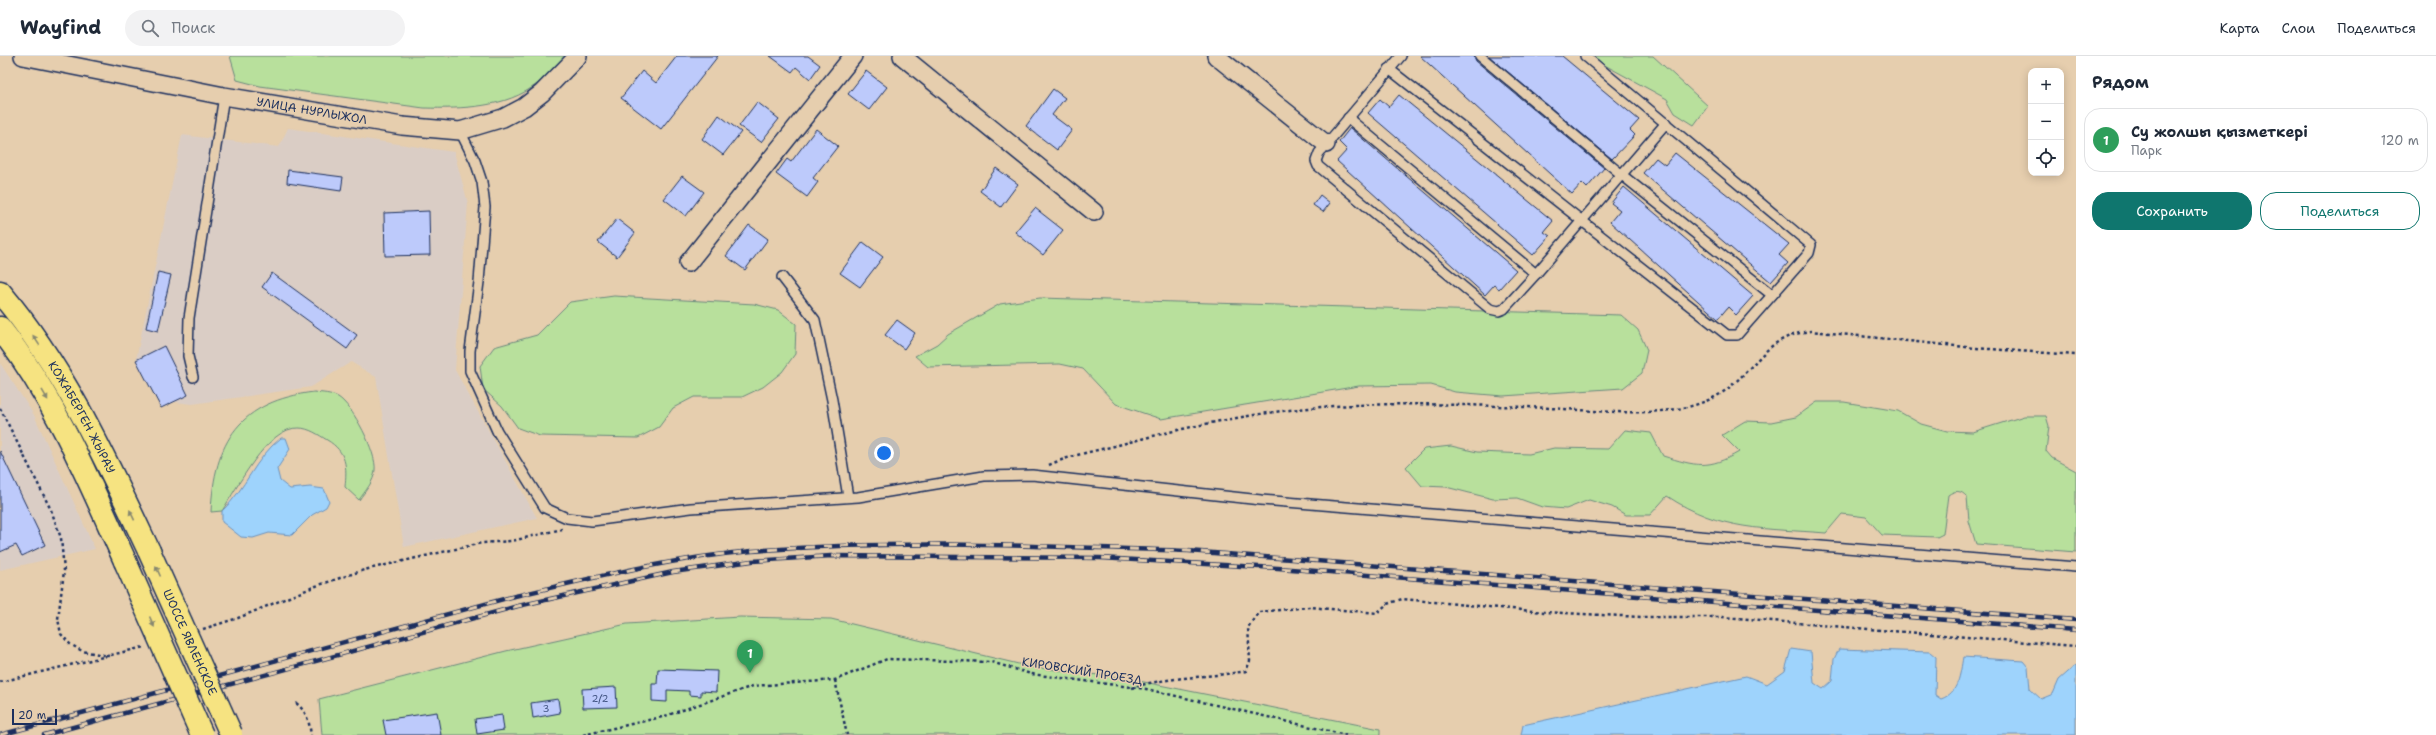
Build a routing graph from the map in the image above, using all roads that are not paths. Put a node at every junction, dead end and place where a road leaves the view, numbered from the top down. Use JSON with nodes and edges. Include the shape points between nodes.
{"nodes":[{"id":1,"x":23,"y":56,"type":"edge"},
{"id":2,"x":578,"y":56,"type":"edge"},
{"id":3,"x":853,"y":56,"type":"edge"},
{"id":4,"x":902,"y":56,"type":"edge"},
{"id":5,"x":1216,"y":56,"type":"edge"},
{"id":6,"x":1400,"y":56,"type":"edge"},
{"id":7,"x":1480,"y":56,"type":"edge"},
{"id":8,"x":1585,"y":56,"type":"edge"},
{"id":9,"x":1389,"y":69,"type":"junction"},
{"id":10,"x":224,"y":96,"type":"junction"},
{"id":11,"x":1348,"y":118,"type":"junction"},
{"id":12,"x":1666,"y":123,"type":"junction"},
{"id":13,"x":460,"y":131,"type":"junction"},
{"id":14,"x":1326,"y":144,"type":"junction"},
{"id":15,"x":1622,"y":175,"type":"junction"},
{"id":16,"x":1094,"y":212,"type":"dead end"},
{"id":17,"x":1582,"y":221,"type":"junction"},
{"id":18,"x":688,"y":263,"type":"dead end"},
{"id":19,"x":1536,"y":274,"type":"junction"},
{"id":20,"x":782,"y":277,"type":"dead end"},
{"id":21,"x":0,"y":292,"type":"edge"},
{"id":22,"x":1772,"y":295,"type":"junction"},
{"id":23,"x":0,"y":328,"type":"edge"},
{"id":24,"x":193,"y":377,"type":"dead end"},
{"id":25,"x":848,"y":497,"type":"junction"},
{"id":26,"x":149,"y":551,"type":"joint"},
{"id":27,"x":2076,"y":567,"type":"edge"},
{"id":28,"x":202,"y":735,"type":"edge"},
{"id":29,"x":231,"y":735,"type":"edge"}],
"edges":[{"from":1,"to":10,"type":"street","name":"УЛИЦА НУРЛЫЖОЛ"},
{"from":2,"to":13,"type":"street","name":"УЛИЦА НУРЛЫЖОЛ","via":[[542,94],[524,107],[503,118]]},
{"from":3,"to":18,"type":"street"},
{"from":4,"to":16,"type":"street"},
{"from":5,"to":14,"type":"street"},
{"from":6,"to":9,"type":"lane"},
{"from":7,"to":15,"type":"lane"},
{"from":8,"to":12,"type":"lane"},
{"from":9,"to":11,"type":"lane"},
{"from":9,"to":17,"type":"lane"},
{"from":10,"to":13,"type":"street","name":"УЛИЦА НУРЛЫЖОЛ","via":[[402,126]]},
{"from":10,"to":24,"type":"lane","via":[[189,318],[188,345]]},
{"from":11,"to":14,"type":"lane"},
{"from":11,"to":19,"type":"lane"},
{"from":12,"to":15,"type":"lane"},
{"from":12,"to":22,"type":"lane","via":[[1809,242],[1809,253]]},
{"from":13,"to":25,"type":"lane","via":[[482,182],[485,207],[470,371],[497,431],[545,508],[567,518],[592,521],[691,508]]},
{"from":14,"to":19,"type":"lane","via":[[1317,156],[1318,166],[1490,309],[1504,309]]},
{"from":15,"to":17,"type":"lane"},
{"from":15,"to":22,"type":"lane"},
{"from":17,"to":19,"type":"lane"},
{"from":17,"to":22,"type":"lane","via":[[1730,336],[1740,333]]},
{"from":20,"to":25,"type":"lane","via":[[815,320],[832,400]]},
{"from":26,"to":21,"type":"highway","name":"КОЖАБЕРГЕН ЖЫРАУ","one_way":true,"via":[[68,388],[21,317]]},
{"from":23,"to":28,"type":"highway","name":"КОЖАБЕРГЕН ЖЫРАУ","one_way":true,"bridge":true,"via":[[35,378],[57,416]]},
{"from":25,"to":27,"type":"lane","via":[[984,476],[1032,475],[1261,500]]},
{"from":29,"to":26,"type":"highway","name":"ШОССЕ ЯВЛЕНСКОЕ","one_way":true,"bridge":true}]}
